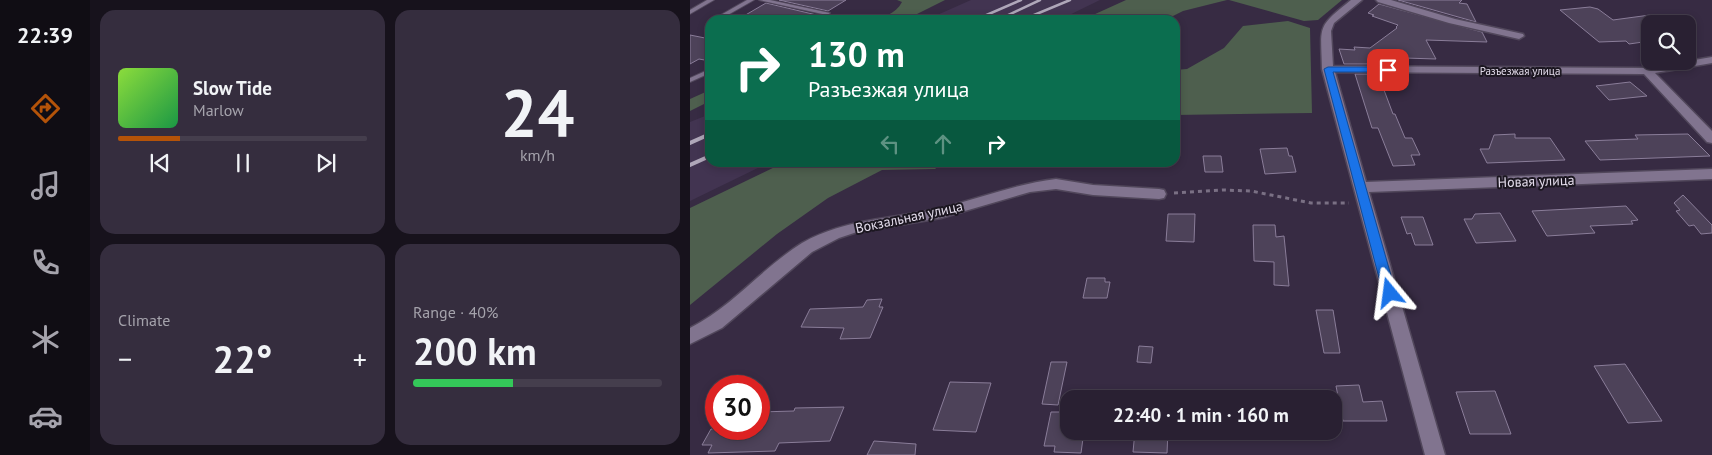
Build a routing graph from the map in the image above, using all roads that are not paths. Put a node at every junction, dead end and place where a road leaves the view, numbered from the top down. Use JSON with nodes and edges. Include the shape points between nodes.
{"nodes":[{"id":1,"x":711,"y":0,"type":"edge"},
{"id":2,"x":750,"y":0,"type":"edge"},
{"id":3,"x":766,"y":0,"type":"edge"},
{"id":4,"x":1357,"y":0,"type":"edge"},
{"id":5,"x":1381,"y":0,"type":"edge"},
{"id":6,"x":690,"y":6,"type":"edge"},
{"id":7,"x":698,"y":8,"type":"junction"},
{"id":8,"x":690,"y":12,"type":"edge"},
{"id":9,"x":827,"y":13,"type":"dead end"},
{"id":10,"x":724,"y":15,"type":"edge"},
{"id":11,"x":1519,"y":36,"type":"dead end"},
{"id":12,"x":1712,"y":60,"type":"edge"},
{"id":13,"x":1328,"y":69,"type":"junction"},
{"id":14,"x":1647,"y":71,"type":"junction"},
{"id":15,"x":705,"y":73,"type":"edge"},
{"id":16,"x":690,"y":80,"type":"edge"},
{"id":17,"x":1712,"y":140,"type":"edge"},
{"id":18,"x":1712,"y":174,"type":"edge"},
{"id":19,"x":1361,"y":187,"type":"junction"},
{"id":20,"x":1159,"y":194,"type":"road end"},
{"id":21,"x":690,"y":336,"type":"edge"},
{"id":22,"x":1435,"y":455,"type":"edge"}],
"edges":[{"from":1,"to":7,"type":"lane"},
{"from":2,"to":10,"type":"lane"},
{"from":3,"to":9,"type":"lane"},
{"from":4,"to":13,"type":"street","via":[[1330,22],[1326,31]]},
{"from":5,"to":11,"type":"street"},
{"from":6,"to":7,"type":"lane"},
{"from":7,"to":8,"type":"lane"},
{"from":12,"to":14,"type":"street","name":"Разъезжая улица"},
{"from":13,"to":14,"type":"street","name":"Разъезжая улица"},
{"from":13,"to":19,"type":"street"},
{"from":14,"to":17,"type":"street"},
{"from":15,"to":16,"type":"lane"},
{"from":18,"to":19,"type":"street","name":"Новая улица"},
{"from":19,"to":22,"type":"street"},
{"from":20,"to":21,"type":"street","name":"Вокзальная улица","via":[[1056,184],[1030,187],[941,212],[856,227],[807,248],[716,323]]}]}
